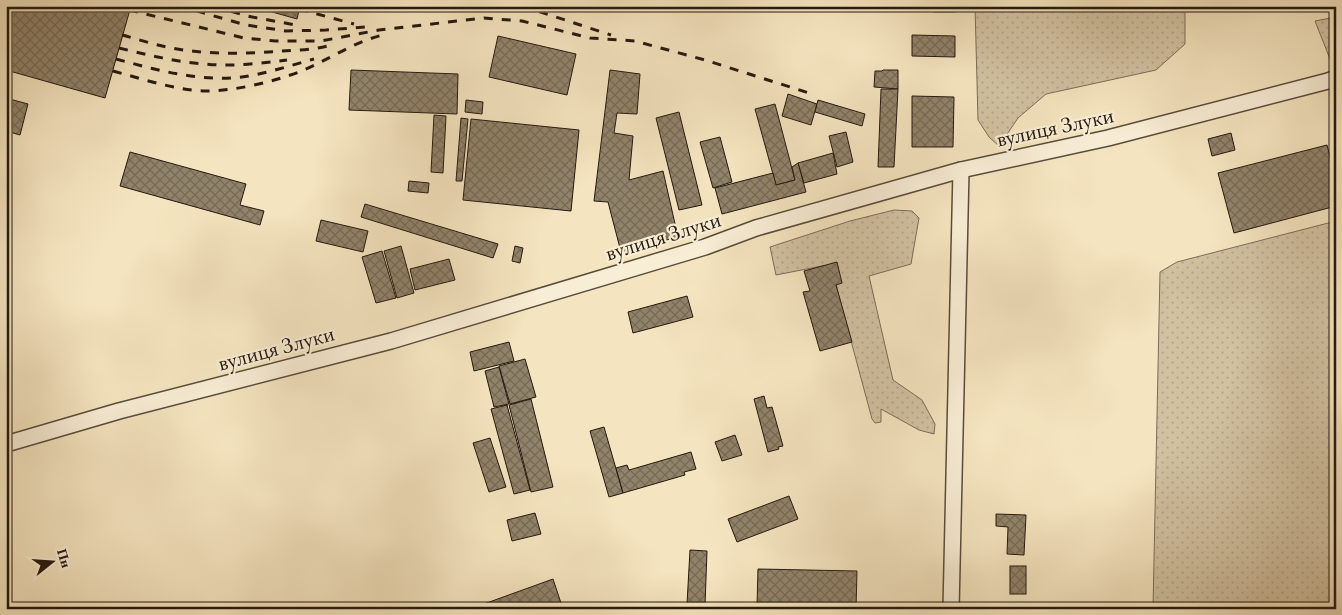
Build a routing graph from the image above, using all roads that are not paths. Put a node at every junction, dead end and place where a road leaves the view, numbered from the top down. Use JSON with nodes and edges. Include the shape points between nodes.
{"nodes":[{"id":1,"x":1336,"y":78,"type":"edge"},
{"id":2,"x":961,"y":170,"type":"junction"},
{"id":3,"x":6,"y":444,"type":"edge"},
{"id":4,"x":952,"y":609,"type":"edge"}],
"edges":[{"from":1,"to":2,"type":"street","name":"вулиця Злуки","via":[[1108,138]]},
{"from":2,"to":3,"type":"street","name":"вулиця Злуки","via":[[756,228],[705,247],[391,341],[119,411]]},
{"from":2,"to":4,"type":"street"}]}
